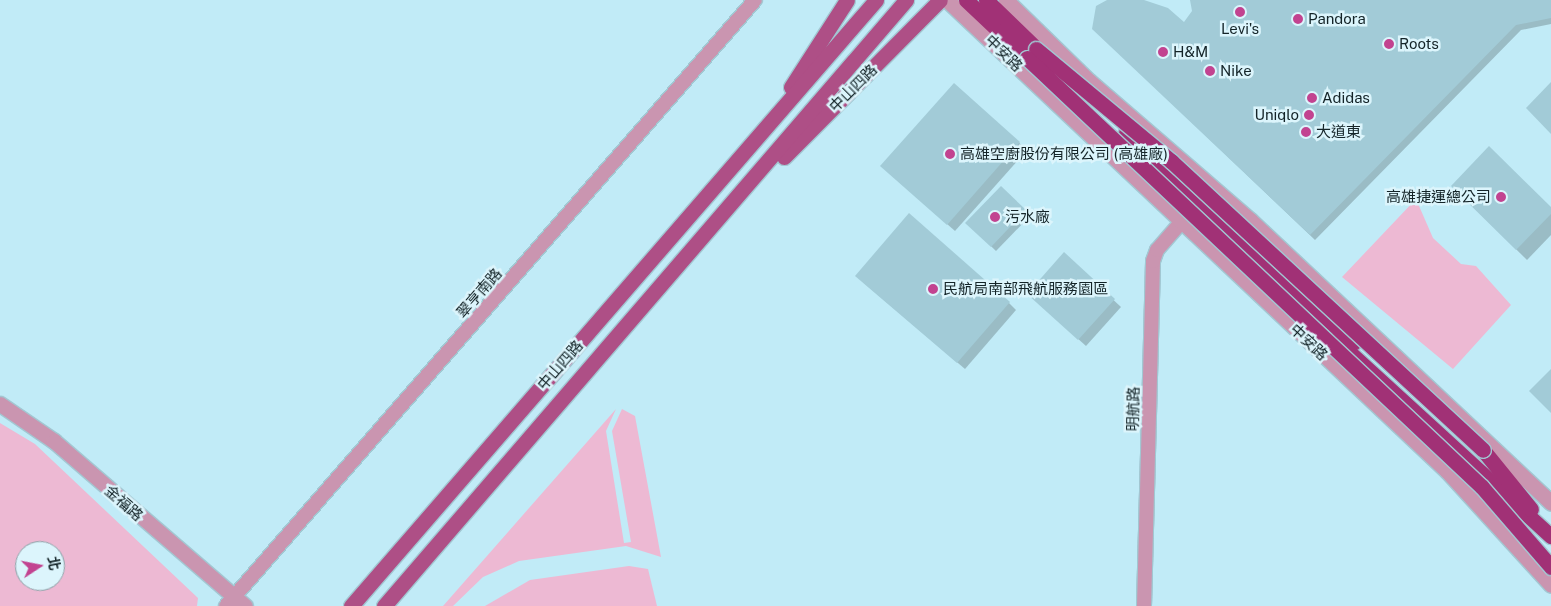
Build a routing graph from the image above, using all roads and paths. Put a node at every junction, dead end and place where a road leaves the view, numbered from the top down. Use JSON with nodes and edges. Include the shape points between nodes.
{"nodes":[{"id":1,"x":755,"y":0,"type":"edge"},
{"id":2,"x":847,"y":0,"type":"edge"},
{"id":3,"x":876,"y":0,"type":"edge"},
{"id":4,"x":906,"y":0,"type":"edge"},
{"id":5,"x":940,"y":0,"type":"edge"},
{"id":6,"x":947,"y":0,"type":"edge"},
{"id":7,"x":966,"y":0,"type":"edge"},
{"id":8,"x":986,"y":0,"type":"edge"},
{"id":9,"x":1006,"y":0,"type":"edge"},
{"id":10,"x":1032,"y":53,"type":"junction"},
{"id":11,"x":1089,"y":80,"type":"junction"},
{"id":12,"x":1060,"y":106,"type":"junction"},
{"id":13,"x":769,"y":124,"type":"junction"},
{"id":14,"x":1181,"y":222,"type":"junction"},
{"id":15,"x":701,"y":240,"type":"junction"},
{"id":16,"x":0,"y":404,"type":"edge"},
{"id":17,"x":1427,"y":405,"type":"dead end"},
{"id":18,"x":1414,"y":418,"type":"dead end"},
{"id":19,"x":1551,"y":503,"type":"edge"},
{"id":20,"x":1551,"y":525,"type":"edge"},
{"id":21,"x":1551,"y":536,"type":"edge"},
{"id":22,"x":1551,"y":542,"type":"edge"},
{"id":23,"x":1551,"y":567,"type":"edge"},
{"id":24,"x":1551,"y":585,"type":"edge"},
{"id":25,"x":235,"y":603,"type":"edge"},
{"id":26,"x":351,"y":606,"type":"edge"},
{"id":27,"x":384,"y":606,"type":"edge"},
{"id":28,"x":1144,"y":606,"type":"edge"}],
"edges":[{"from":1,"to":25,"type":"street","name":"翠亨南路"},
{"from":2,"to":13,"type":"main road","name":"中山四路"},
{"from":3,"to":13,"type":"main road","name":"中山四路"},
{"from":4,"to":15,"type":"main road","name":"中山四路"},
{"from":5,"to":15,"type":"main road","name":"中山四路"},
{"from":6,"to":12,"type":"street","name":"中安路"},
{"from":7,"to":10,"type":"highway"},
{"from":8,"to":10,"type":"highway"},
{"from":9,"to":11,"type":"street"},
{"from":10,"to":20,"type":"highway","bridge":true},
{"from":10,"to":21,"type":"highway","bridge":true},
{"from":10,"to":22,"type":"highway","bridge":true,"via":[[1172,161],[1483,450]]},
{"from":10,"to":23,"type":"highway","bridge":true,"via":[[1482,488]]},
{"from":11,"to":17,"type":"street","via":[[1230,222]]},
{"from":11,"to":19,"type":"street","via":[[1250,220]]},
{"from":12,"to":14,"type":"street","name":"中安路"},
{"from":12,"to":18,"type":"street","name":"中安路","via":[[1116,140]]},
{"from":13,"to":26,"type":"main road","name":"中山四路"},
{"from":14,"to":24,"type":"street","name":"中安路","via":[[1447,471]]},
{"from":14,"to":28,"type":"street","name":"明航路","via":[[1157,250],[1154,261]]},
{"from":15,"to":27,"type":"main road","name":"中山四路"},
{"from":16,"to":25,"type":"street","name":"金福路","via":[[54,441]]}]}
